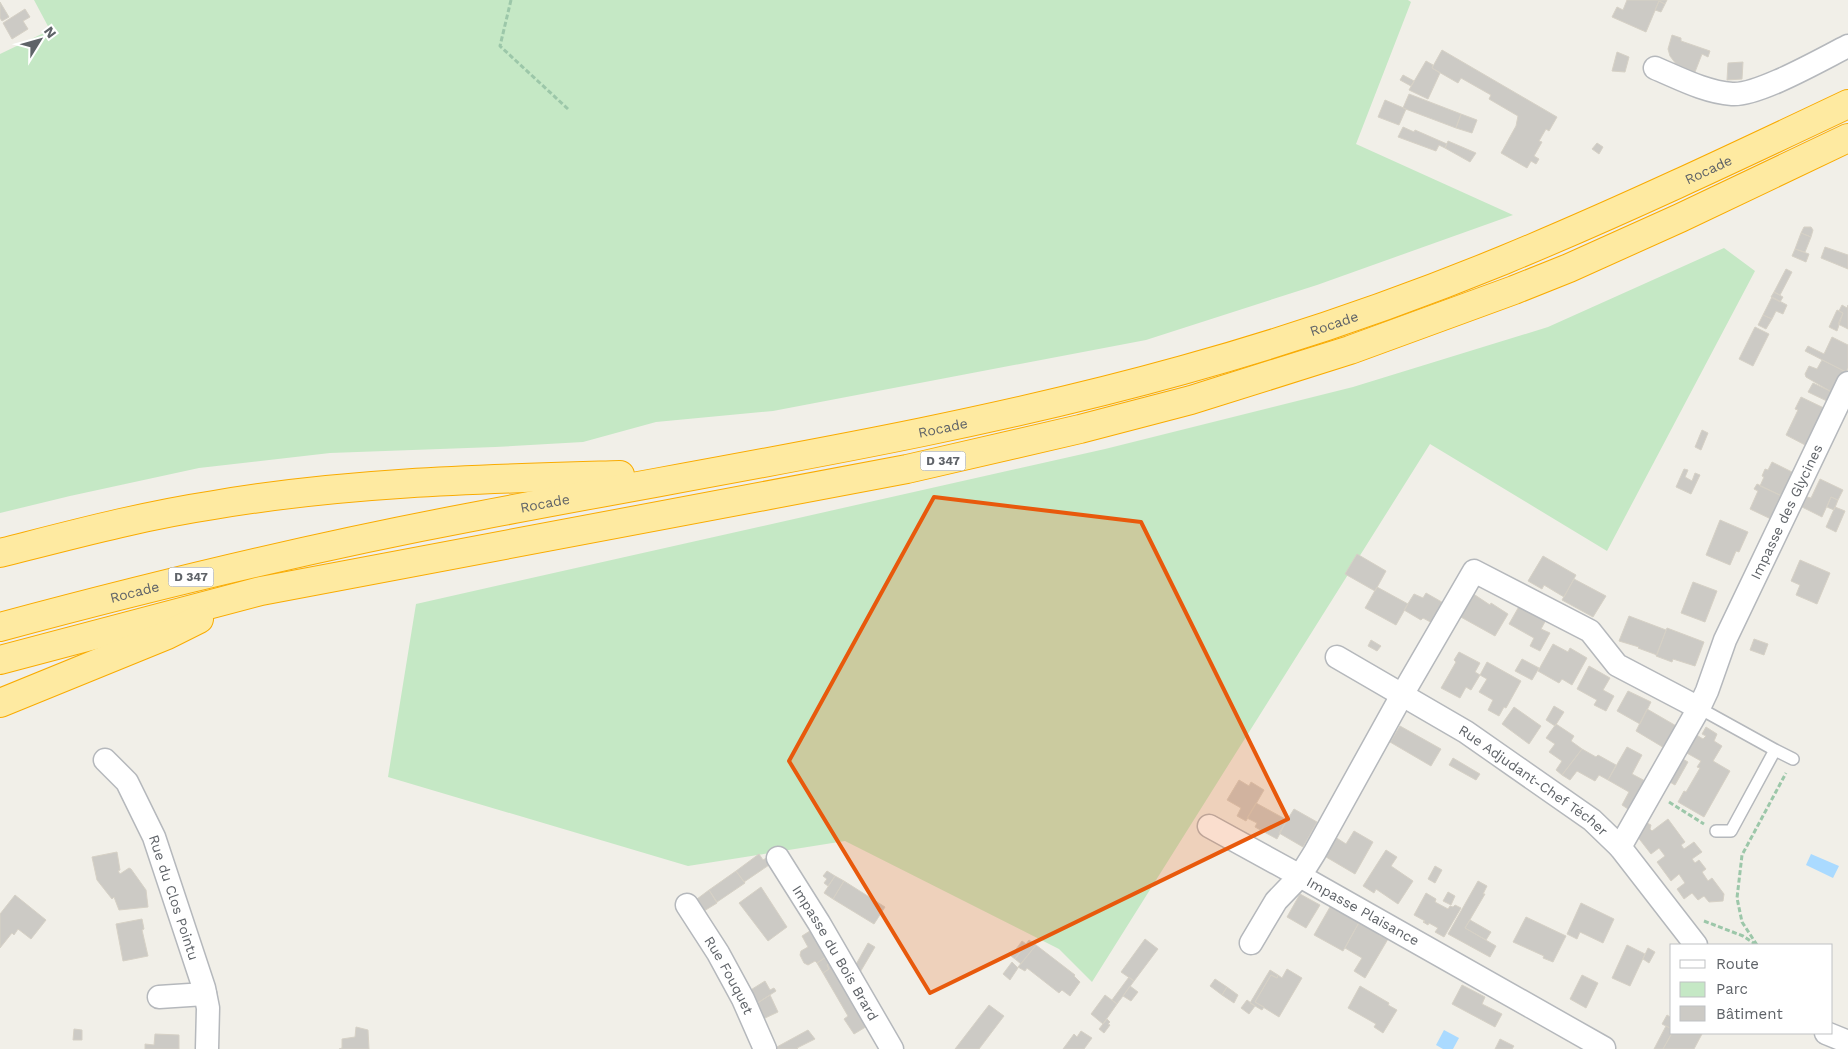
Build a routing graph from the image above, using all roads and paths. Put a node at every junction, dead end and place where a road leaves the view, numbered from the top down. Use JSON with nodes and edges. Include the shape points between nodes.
{"nodes":[{"id":1,"x":511,"y":0,"type":"edge"},
{"id":2,"x":1848,"y":46,"type":"edge"},
{"id":3,"x":1655,"y":68,"type":"dead end"},
{"id":4,"x":1848,"y":104,"type":"edge"},
{"id":5,"x":568,"y":109,"type":"dead end"},
{"id":6,"x":1848,"y":138,"type":"edge"},
{"id":7,"x":1848,"y":383,"type":"edge"},
{"id":8,"x":707,"y":473,"type":"junction"},
{"id":9,"x":0,"y":553,"type":"edge"},
{"id":10,"x":261,"y":591,"type":"junction"},
{"id":11,"x":0,"y":627,"type":"edge"},
{"id":12,"x":1337,"y":657,"type":"dead end"},
{"id":13,"x":0,"y":660,"type":"edge"},
{"id":14,"x":1402,"y":695,"type":"junction"},
{"id":15,"x":0,"y":703,"type":"edge"},
{"id":16,"x":1699,"y":708,"type":"junction"},
{"id":17,"x":1775,"y":750,"type":"junction"},
{"id":18,"x":1793,"y":759,"type":"joint"},
{"id":19,"x":105,"y":760,"type":"dead end"},
{"id":20,"x":1651,"y":792,"type":"junction"},
{"id":21,"x":1209,"y":826,"type":"dead end"},
{"id":22,"x":1716,"y":830,"type":"joint"},
{"id":23,"x":1620,"y":847,"type":"junction"},
{"id":24,"x":778,"y":858,"type":"dead end"},
{"id":25,"x":1300,"y":876,"type":"junction"},
{"id":26,"x":687,"y":905,"type":"dead end"},
{"id":27,"x":1731,"y":932,"type":"dead end"},
{"id":28,"x":1251,"y":943,"type":"dead end"},
{"id":29,"x":1695,"y":944,"type":"edge"},
{"id":30,"x":1755,"y":944,"type":"edge"},
{"id":31,"x":1756,"y":944,"type":"edge"},
{"id":32,"x":205,"y":994,"type":"junction"},
{"id":33,"x":159,"y":997,"type":"dead end"},
{"id":34,"x":1828,"y":1034,"type":"edge"},
{"id":35,"x":1848,"y":1042,"type":"edge"},
{"id":36,"x":207,"y":1049,"type":"edge"},
{"id":37,"x":765,"y":1049,"type":"edge"},
{"id":38,"x":892,"y":1049,"type":"edge"},
{"id":39,"x":1605,"y":1049,"type":"edge"}],
"edges":[{"from":1,"to":5,"type":"path","via":[[500,46]]},
{"from":2,"to":3,"type":"street","via":[[1758,90],[1732,94],[1703,88]]},
{"from":4,"to":8,"type":"highway","name":"Rocade","number":"D 347","via":[[1516,255],[1393,303],[1285,340],[1054,403]]},
{"from":6,"to":10,"type":"highway","number":"D 347","via":[[1680,218],[1514,290],[1350,350],[1191,400],[1080,430],[907,469]]},
{"from":7,"to":16,"type":"street","name":"Impasse des Glycines","via":[[1725,640]]},
{"from":8,"to":9,"type":"highway","via":[[519,478],[308,492],[180,510]]},
{"from":8,"to":11,"type":"highway","name":"Rocade","number":"D 347","via":[[432,524],[276,557]]},
{"from":10,"to":13,"type":"highway","number":"D 347"},
{"from":10,"to":15,"type":"highway","via":[[167,635]]},
{"from":12,"to":14,"type":"street","name":"Rue Adjudant-Chef Técher"},
{"from":14,"to":16,"type":"street","name":"Impasse Plaisance","via":[[1474,571],[1590,631],[1617,665]]},
{"from":14,"to":23,"type":"street","name":"Rue Adjudant-Chef Técher","via":[[1516,766],[1592,820]]},
{"from":14,"to":25,"type":"street","name":"Impasse Plaisance"},
{"from":16,"to":17,"type":"lane"},
{"from":16,"to":20,"type":"street","name":"Impasse des Glycines"},
{"from":17,"to":18,"type":"lane"},
{"from":17,"to":22,"type":"lane","via":[[1731,831]]},
{"from":18,"to":31,"type":"path","via":[[1742,855],[1737,898],[1742,922]]},
{"from":19,"to":32,"type":"street","name":"Rue du Clos Pointu","via":[[127,782],[154,837]]},
{"from":20,"to":22,"type":"path"},
{"from":20,"to":23,"type":"street","name":"Impasse des Glycines"},
{"from":21,"to":25,"type":"street"},
{"from":23,"to":29,"type":"street","name":"Rue Adjudant-Chef Técher"},
{"from":24,"to":38,"type":"street","name":"Impasse du Bois Brard"},
{"from":25,"to":28,"type":"street","via":[[1276,901]]},
{"from":25,"to":39,"type":"street","name":"Impasse Plaisance"},
{"from":26,"to":37,"type":"street","name":"Rue Fouquet","via":[[743,999]]},
{"from":27,"to":30,"type":"path"},
{"from":32,"to":33,"type":"street"},
{"from":32,"to":36,"type":"street","name":"Rue du Clos Pointu"},
{"from":34,"to":35,"type":"street"}]}
